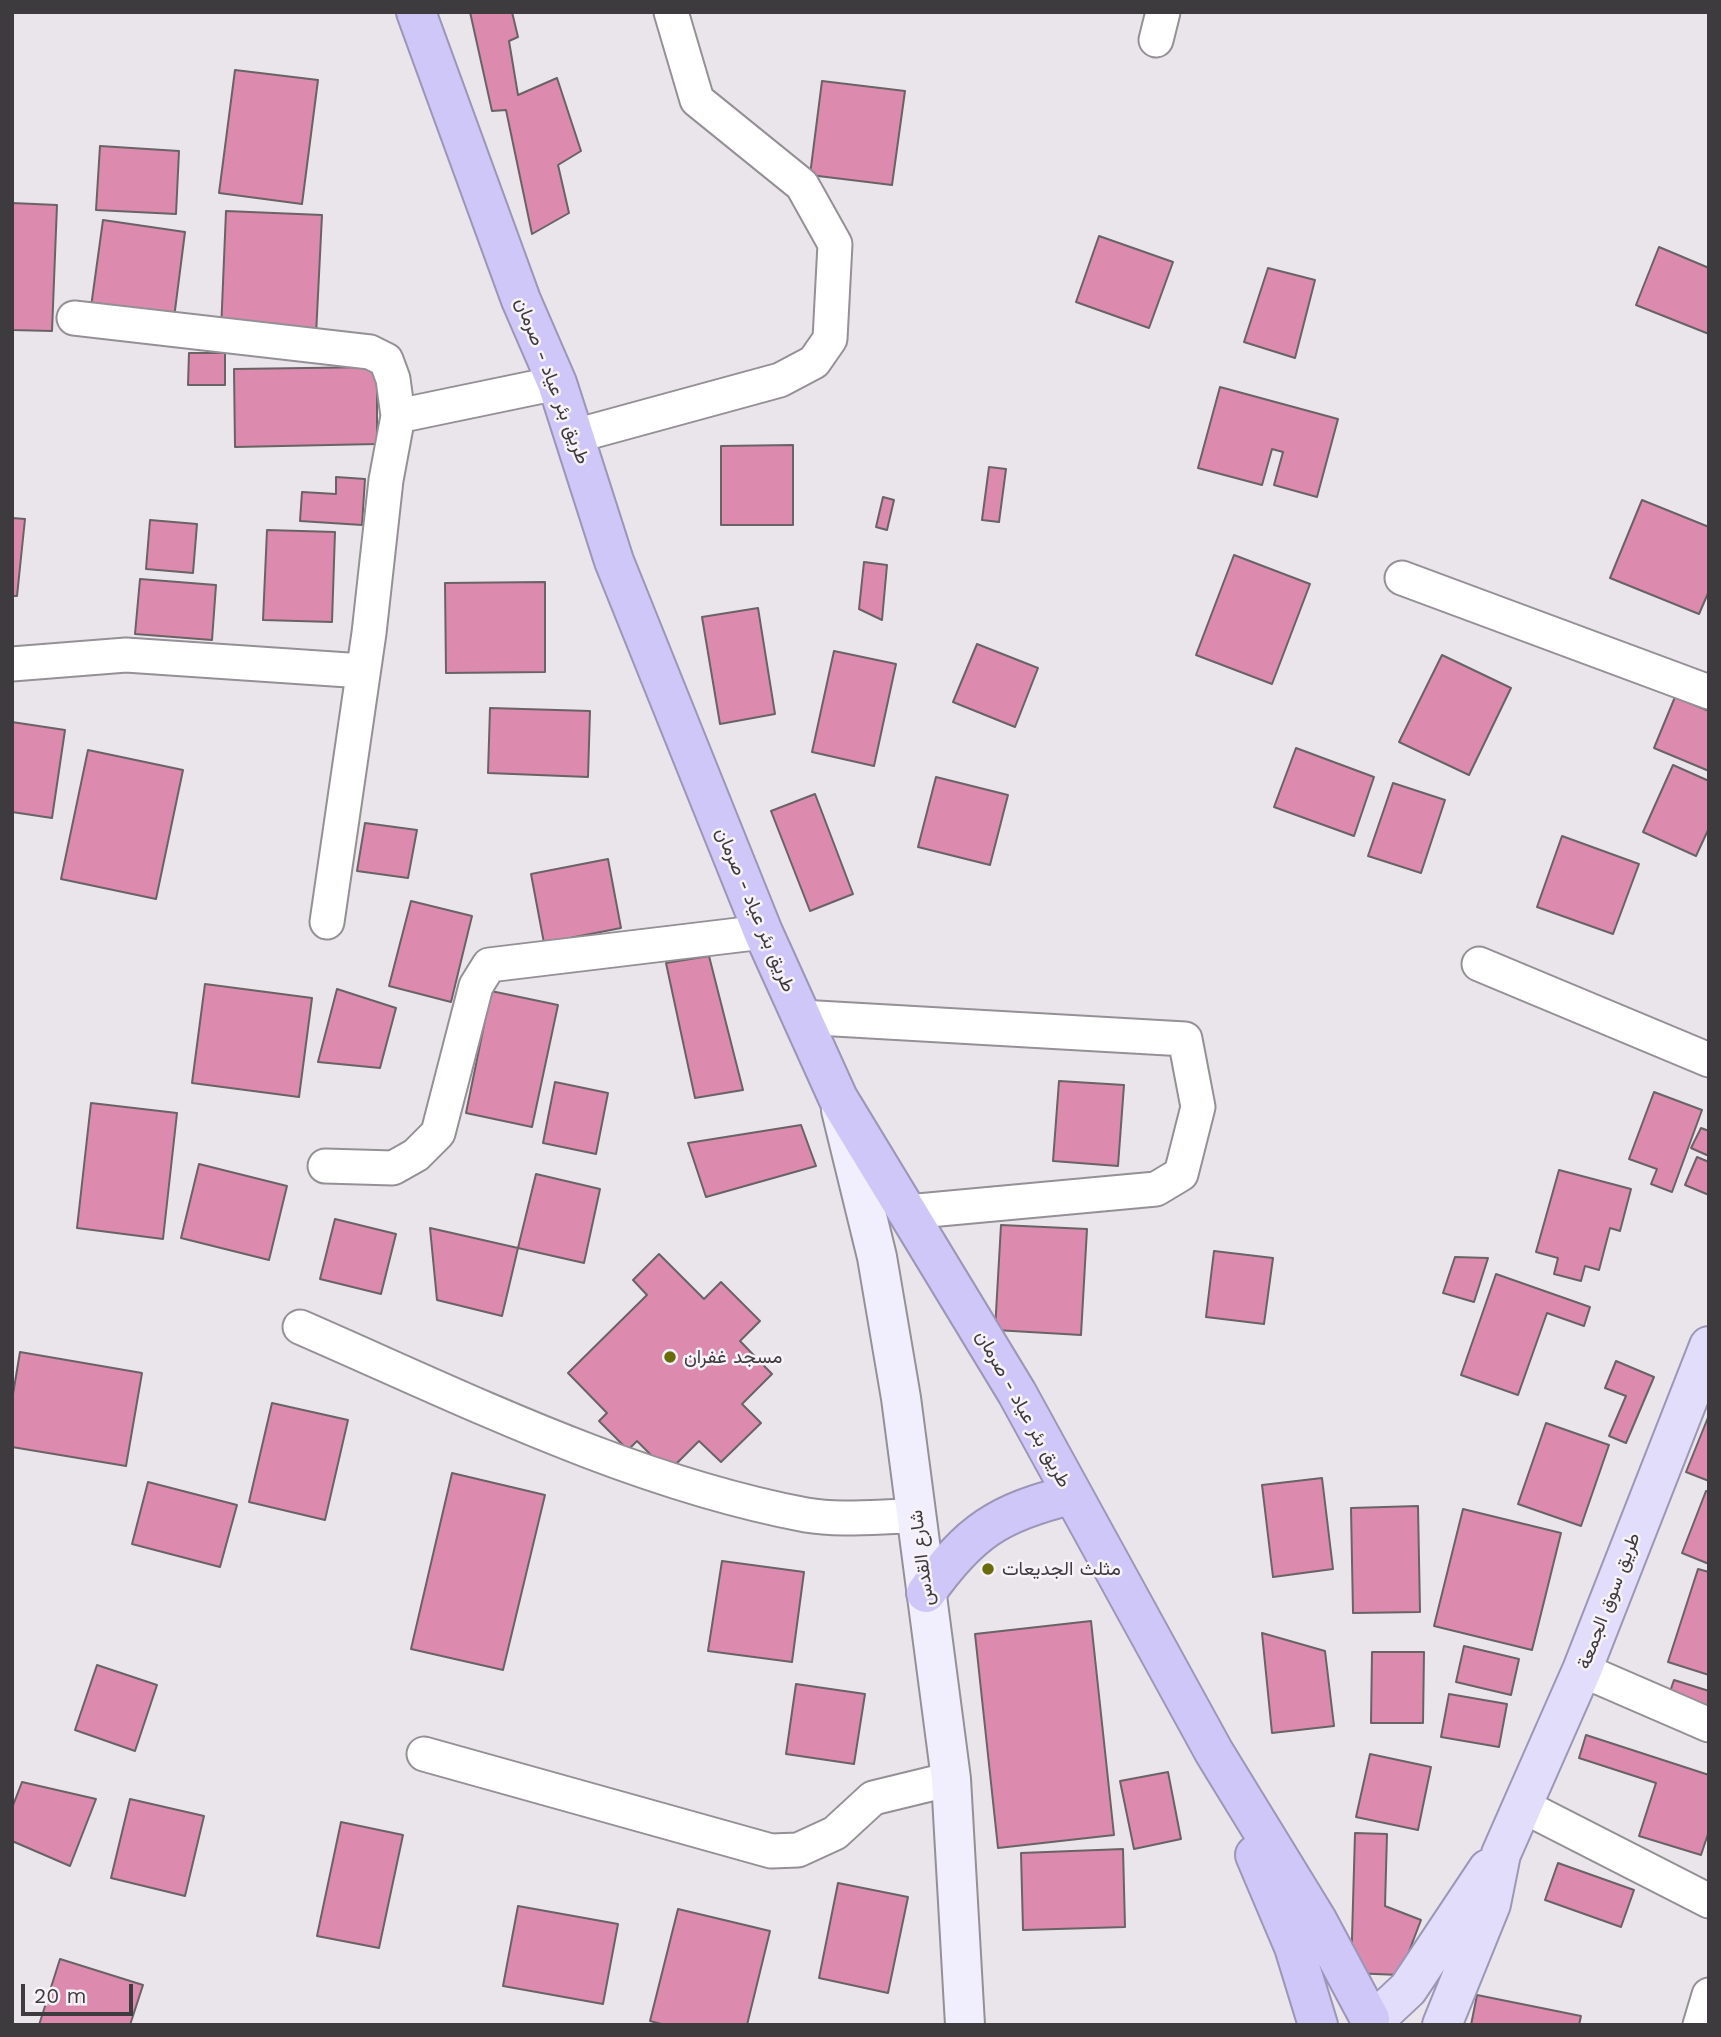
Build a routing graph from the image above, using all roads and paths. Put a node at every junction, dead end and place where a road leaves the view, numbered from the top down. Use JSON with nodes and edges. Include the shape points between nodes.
{"nodes":[{"id":1,"x":416,"y":12,"type":"edge"},
{"id":2,"x":671,"y":12,"type":"edge"},
{"id":3,"x":74,"y":318,"type":"dead end"},
{"id":4,"x":557,"y":383,"type":"junction"},
{"id":5,"x":398,"y":416,"type":"junction"},
{"id":6,"x":575,"y":436,"type":"junction"},
{"id":7,"x":1402,"y":578,"type":"dead end"},
{"id":8,"x":12,"y":664,"type":"edge"},
{"id":9,"x":363,"y":671,"type":"junction"},
{"id":10,"x":1709,"y":692,"type":"edge"},
{"id":11,"x":327,"y":922,"type":"dead end"},
{"id":12,"x":763,"y":932,"type":"junction"},
{"id":13,"x":1479,"y":964,"type":"dead end"},
{"id":14,"x":800,"y":1017,"type":"junction"},
{"id":15,"x":1709,"y":1060,"type":"edge"},
{"id":16,"x":838,"y":1098,"type":"junction"},
{"id":17,"x":325,"y":1166,"type":"dead end"},
{"id":18,"x":907,"y":1212,"type":"junction"},
{"id":19,"x":300,"y":1327,"type":"dead end"},
{"id":20,"x":1709,"y":1346,"type":"edge"},
{"id":21,"x":1071,"y":1494,"type":"junction"},
{"id":22,"x":917,"y":1516,"type":"junction"},
{"id":23,"x":926,"y":1593,"type":"junction"},
{"id":24,"x":1582,"y":1670,"type":"junction"},
{"id":25,"x":1709,"y":1725,"type":"edge"},
{"id":26,"x":1214,"y":1752,"type":"junction"},
{"id":27,"x":424,"y":1754,"type":"dead end"},
{"id":28,"x":951,"y":1779,"type":"junction"},
{"id":29,"x":1523,"y":1806,"type":"junction"},
{"id":30,"x":1502,"y":1854,"type":"junction"},
{"id":31,"x":1709,"y":1901,"type":"edge"},
{"id":32,"x":1709,"y":1995,"type":"edge"},
{"id":33,"x":1375,"y":2022,"type":"edge"},
{"id":34,"x":965,"y":2025,"type":"edge"},
{"id":35,"x":1318,"y":2025,"type":"edge"},
{"id":36,"x":1442,"y":2025,"type":"edge"},
{"id":37,"x":1700,"y":2025,"type":"edge"}],
"edges":[{"from":1,"to":4,"type":"highway","name":"طريق بئر عياد - صرمان","via":[[521,300]]},
{"from":2,"to":6,"type":"street","via":[[697,100],[802,185],[835,244],[830,339],[814,362],[780,380]]},
{"from":3,"to":5,"type":"street","via":[[370,352],[386,360]]},
{"from":4,"to":5,"type":"street"},
{"from":4,"to":6,"type":"highway","name":"طريق بئر عياد - صرمان"},
{"from":5,"to":9,"type":"street"},
{"from":6,"to":12,"type":"highway","name":"طريق بئر عياد - صرمان","via":[[614,561]]},
{"from":7,"to":10,"type":"street"},
{"from":8,"to":9,"type":"street","via":[[126,655]]},
{"from":9,"to":11,"type":"street"},
{"from":12,"to":14,"type":"highway","name":"طريق بئر عياد - صرمان"},
{"from":12,"to":17,"type":"street","via":[[489,965],[475,986],[438,1133],[416,1155],[393,1168]]},
{"from":13,"to":15,"type":"street"},
{"from":14,"to":16,"type":"highway","name":"طريق بئر عياد - صرمان"},
{"from":14,"to":18,"type":"street","via":[[1185,1039],[1198,1107],[1181,1174],[1156,1189]]},
{"from":16,"to":18,"type":"highway","name":"طريق بئر عياد - صرمان"},
{"from":16,"to":22,"type":"street","name":"شارع القدس","via":[[890,1324]]},
{"from":18,"to":21,"type":"highway","name":"طريق بئر عياد - صرمان","via":[[1017,1393]]},
{"from":19,"to":22,"type":"street","via":[[682,1486],[809,1515]]},
{"from":20,"to":24,"type":"main road","name":"طريق سوق الجمعة"},
{"from":21,"to":23,"type":"highway","via":[[1027,1505],[987,1526],[953,1556]]},
{"from":21,"to":26,"type":"highway","name":"طريق بئر عياد - صرمان"},
{"from":22,"to":23,"type":"street","name":"شارع القدس"},
{"from":23,"to":28,"type":"street","name":"شارع القدس"},
{"from":24,"to":25,"type":"street"},
{"from":24,"to":29,"type":"main road","name":"طريق سوق الجمعة"},
{"from":26,"to":33,"type":"highway"},
{"from":26,"to":35,"type":"highway","via":[[1294,1947]]},
{"from":27,"to":28,"type":"street","via":[[771,1851],[798,1850],[835,1833],[873,1798]]},
{"from":28,"to":34,"type":"street","name":"شارع القدس"},
{"from":29,"to":30,"type":"main road","name":"طريق سوق الجمعة"},
{"from":29,"to":31,"type":"street"},
{"from":30,"to":33,"type":"main road","name":"طريق سوق الجمعة","via":[[1408,1989]]},
{"from":30,"to":36,"type":"main road","name":"طريق سوق الجمعة","via":[[1491,1904]]},
{"from":32,"to":37,"type":"street"}]}
